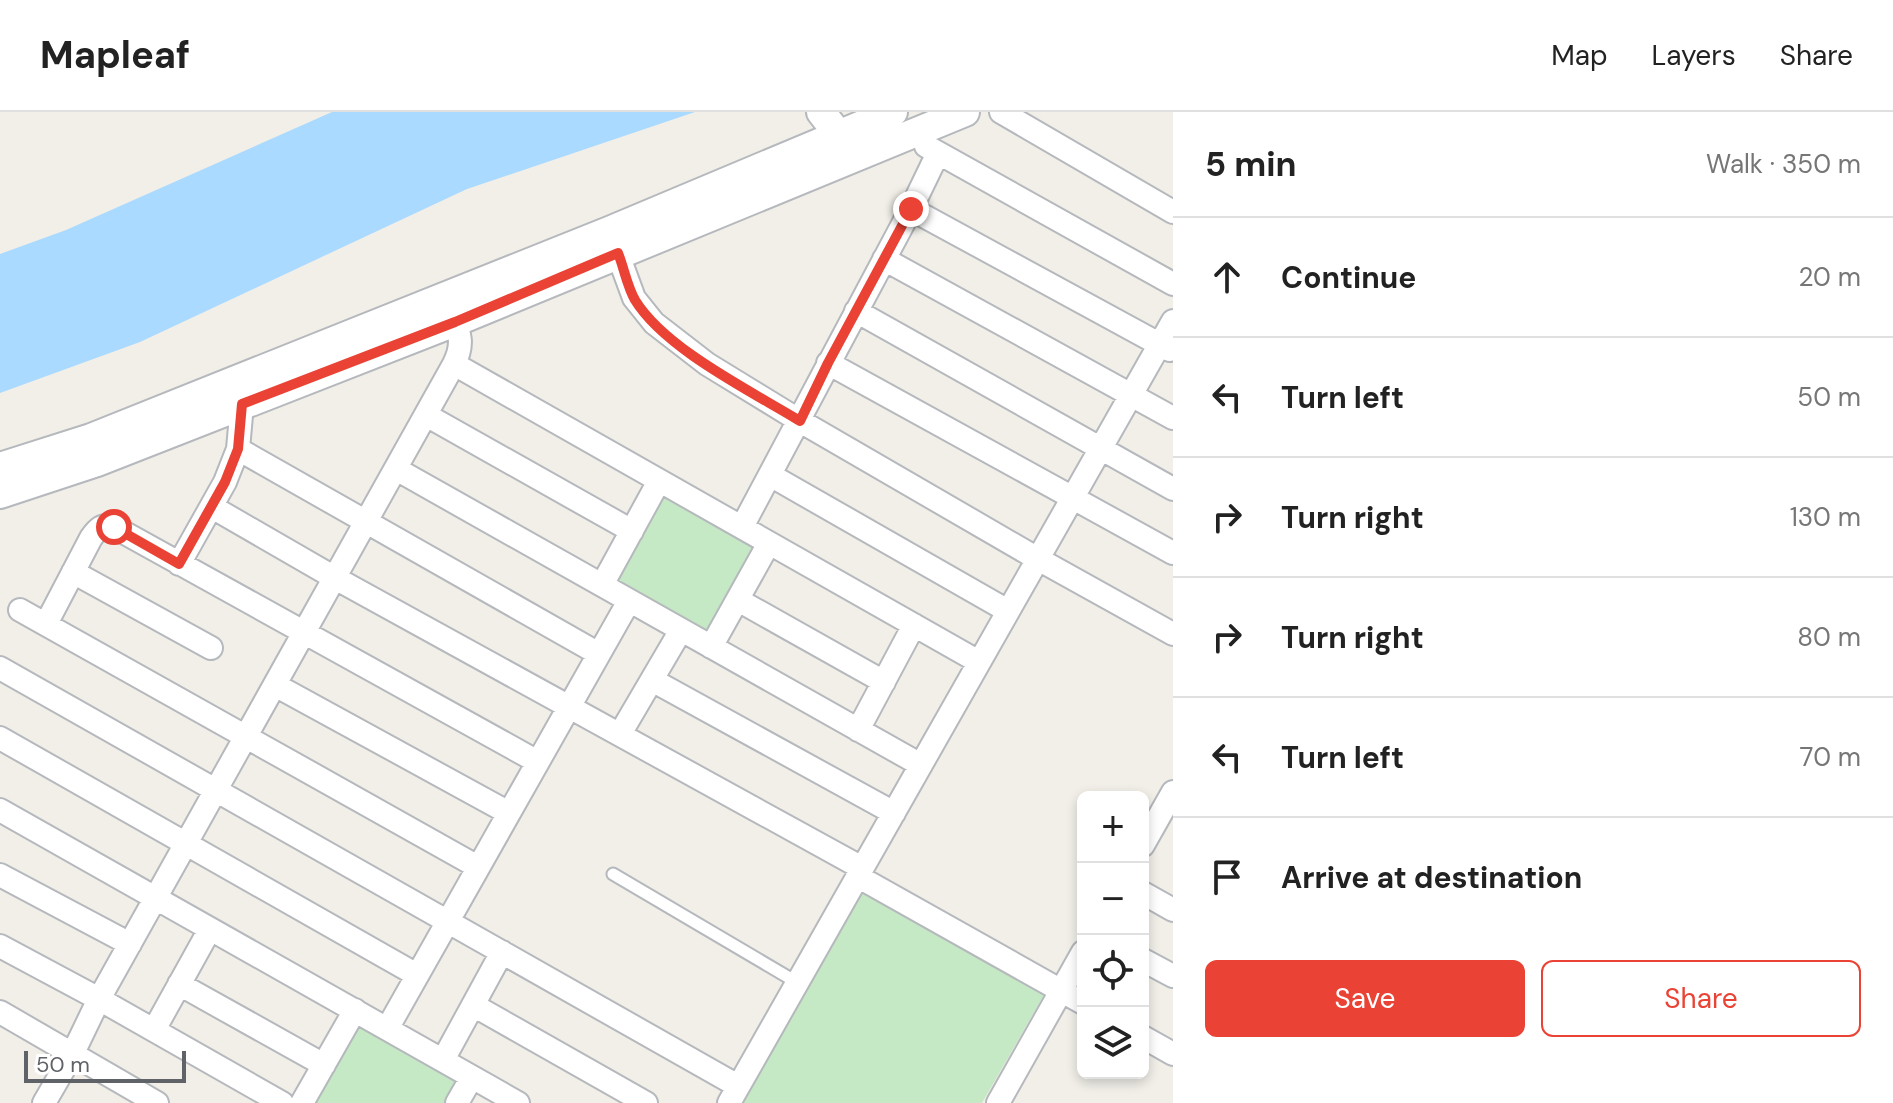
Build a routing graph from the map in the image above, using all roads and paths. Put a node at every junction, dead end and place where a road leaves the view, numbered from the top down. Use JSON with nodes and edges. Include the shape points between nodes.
{"nodes":[{"id":1,"x":821,"y":112,"type":"edge"},
{"id":2,"x":965,"y":112,"type":"edge"},
{"id":3,"x":1001,"y":112,"type":"edge"},
{"id":4,"x":900,"y":124,"type":"edge"},
{"id":5,"x":848,"y":146,"type":"junction"},
{"id":6,"x":938,"y":153,"type":"junction"},
{"id":7,"x":911,"y":209,"type":"junction"},
{"id":8,"x":1173,"y":212,"type":"edge"},
{"id":9,"x":614,"y":242,"type":"junction"},
{"id":10,"x":884,"y":259,"type":"junction"},
{"id":11,"x":1173,"y":284,"type":"edge"},
{"id":12,"x":450,"y":309,"type":"junction"},
{"id":13,"x":856,"y":311,"type":"junction"},
{"id":14,"x":1173,"y":321,"type":"edge"},
{"id":15,"x":1166,"y":348,"type":"edge"},
{"id":16,"x":828,"y":363,"type":"junction"},
{"id":17,"x":454,"y":364,"type":"junction"},
{"id":18,"x":1131,"y":395,"type":"junction"},
{"id":19,"x":242,"y":404,"type":"junction"},
{"id":20,"x":426,"y":415,"type":"junction"},
{"id":21,"x":1173,"y":418,"type":"edge"},
{"id":22,"x":800,"y":421,"type":"junction"},
{"id":23,"x":1101,"y":448,"type":"junction"},
{"id":24,"x":238,"y":449,"type":"junction"},
{"id":25,"x":0,"y":467,"type":"edge"},
{"id":26,"x":396,"y":469,"type":"junction"},
{"id":27,"x":770,"y":475,"type":"junction"},
{"id":28,"x":659,"y":481,"type":"junction"},
{"id":29,"x":1173,"y":489,"type":"edge"},
{"id":30,"x":0,"y":494,"type":"edge"},
{"id":31,"x":1073,"y":497,"type":"junction"},
{"id":32,"x":212,"y":507,"type":"junction"},
{"id":33,"x":366,"y":522,"type":"junction"},
{"id":34,"x":742,"y":527,"type":"junction"},
{"id":35,"x":632,"y":531,"type":"junction"},
{"id":36,"x":769,"y":543,"type":"junction"},
{"id":37,"x":1173,"y":553,"type":"edge"},
{"id":38,"x":1038,"y":559,"type":"junction"},
{"id":39,"x":179,"y":564,"type":"junction"},
{"id":40,"x":73,"y":572,"type":"junction"},
{"id":41,"x":335,"y":578,"type":"junction"},
{"id":42,"x":602,"y":585,"type":"junction"},
{"id":43,"x":738,"y":600,"type":"junction"},
{"id":44,"x":629,"y":601,"type":"junction"},
{"id":45,"x":20,"y":610,"type":"dead end"},
{"id":46,"x":1008,"y":611,"type":"junction"},
{"id":47,"x":46,"y":624,"type":"junction"},
{"id":48,"x":914,"y":625,"type":"junction"},
{"id":49,"x":681,"y":630,"type":"junction"},
{"id":50,"x":303,"y":632,"type":"junction"},
{"id":51,"x":1173,"y":634,"type":"edge"},
{"id":52,"x":711,"y":647,"type":"junction"},
{"id":53,"x":211,"y":648,"type":"dead end"},
{"id":54,"x":599,"y":654,"type":"junction"},
{"id":55,"x":979,"y":662,"type":"junction"},
{"id":56,"x":0,"y":668,"type":"edge"},
{"id":57,"x":652,"y":680,"type":"junction"},
{"id":58,"x":884,"y":682,"type":"junction"},
{"id":59,"x":275,"y":685,"type":"junction"},
{"id":60,"x":569,"y":706,"type":"junction"},
{"id":61,"x":858,"y":730,"type":"junction"},
{"id":62,"x":620,"y":734,"type":"junction"},
{"id":63,"x":0,"y":738,"type":"edge"},
{"id":64,"x":246,"y":738,"type":"junction"},
{"id":65,"x":538,"y":762,"type":"junction"},
{"id":66,"x":921,"y":765,"type":"junction"},
{"id":67,"x":216,"y":790,"type":"junction"},
{"id":68,"x":1173,"y":792,"type":"edge"},
{"id":69,"x":0,"y":810,"type":"edge"},
{"id":70,"x":509,"y":813,"type":"junction"},
{"id":71,"x":894,"y":813,"type":"junction"},
{"id":72,"x":1149,"y":834,"type":"edge"},
{"id":73,"x":186,"y":843,"type":"junction"},
{"id":74,"x":478,"y":867,"type":"junction"},
{"id":75,"x":860,"y":872,"type":"junction"},
{"id":76,"x":613,"y":874,"type":"dead end"},
{"id":77,"x":0,"y":875,"type":"edge"},
{"id":78,"x":1149,"y":896,"type":"edge"},
{"id":79,"x":156,"y":898,"type":"junction"},
{"id":80,"x":1173,"y":910,"type":"edge"},
{"id":81,"x":448,"y":921,"type":"junction"},
{"id":82,"x":210,"y":929,"type":"junction"},
{"id":83,"x":130,"y":944,"type":"junction"},
{"id":84,"x":0,"y":946,"type":"edge"},
{"id":85,"x":502,"y":952,"type":"junction"},
{"id":86,"x":1077,"y":963,"type":"edge"},
{"id":87,"x":1149,"y":963,"type":"edge"},
{"id":88,"x":417,"y":975,"type":"junction"},
{"id":89,"x":1173,"y":976,"type":"edge"},
{"id":90,"x":798,"y":983,"type":"junction"},
{"id":91,"x":179,"y":984,"type":"junction"},
{"id":92,"x":1062,"y":990,"type":"junction"},
{"id":93,"x":99,"y":999,"type":"junction"},
{"id":94,"x":1077,"y":999,"type":"edge"},
{"id":95,"x":473,"y":1005,"type":"junction"},
{"id":96,"x":355,"y":1010,"type":"junction"},
{"id":97,"x":0,"y":1012,"type":"edge"},
{"id":98,"x":387,"y":1029,"type":"junction"},
{"id":99,"x":154,"y":1030,"type":"junction"},
{"id":100,"x":1149,"y":1040,"type":"edge"},
{"id":101,"x":73,"y":1053,"type":"junction"},
{"id":102,"x":1173,"y":1054,"type":"edge"},
{"id":103,"x":443,"y":1060,"type":"junction"},
{"id":104,"x":324,"y":1065,"type":"junction"},
{"id":105,"x":472,"y":1077,"type":"junction"},
{"id":106,"x":734,"y":1094,"type":"edge"},
{"id":107,"x":44,"y":1103,"type":"edge"},
{"id":108,"x":157,"y":1103,"type":"edge"},
{"id":109,"x":282,"y":1103,"type":"edge"},
{"id":110,"x":302,"y":1103,"type":"edge"},
{"id":111,"x":457,"y":1103,"type":"edge"},
{"id":112,"x":518,"y":1103,"type":"edge"},
{"id":113,"x":646,"y":1103,"type":"edge"},
{"id":114,"x":998,"y":1103,"type":"edge"}],
"edges":[{"from":1,"to":5,"type":"street"},
{"from":2,"to":4,"type":"street"},
{"from":3,"to":8,"type":"street"},
{"from":4,"to":5,"type":"street"},
{"from":4,"to":6,"type":"street"},
{"from":5,"to":9,"type":"street"},
{"from":6,"to":7,"type":"street"},
{"from":6,"to":11,"type":"street"},
{"from":7,"to":10,"type":"street"},
{"from":7,"to":15,"type":"street"},
{"from":9,"to":12,"type":"street"},
{"from":9,"to":22,"type":"street","via":[[634,298],[654,323],[707,364]]},
{"from":10,"to":13,"type":"street"},
{"from":10,"to":18,"type":"street"},
{"from":12,"to":17,"type":"street","via":[[461,341]]},
{"from":12,"to":19,"type":"street"},
{"from":12,"to":25,"type":"street"},
{"from":13,"to":16,"type":"street"},
{"from":13,"to":23,"type":"street"},
{"from":14,"to":15,"type":"street"},
{"from":15,"to":18,"type":"street"},
{"from":16,"to":22,"type":"street"},
{"from":16,"to":31,"type":"street"},
{"from":17,"to":20,"type":"street"},
{"from":17,"to":28,"type":"street"},
{"from":18,"to":21,"type":"street"},
{"from":18,"to":23,"type":"street"},
{"from":19,"to":24,"type":"street"},
{"from":19,"to":30,"type":"street"},
{"from":20,"to":26,"type":"street"},
{"from":20,"to":35,"type":"street"},
{"from":22,"to":27,"type":"street"},
{"from":22,"to":38,"type":"street"},
{"from":23,"to":29,"type":"street"},
{"from":23,"to":31,"type":"street"},
{"from":24,"to":32,"type":"street"},
{"from":24,"to":33,"type":"street"},
{"from":26,"to":33,"type":"street"},
{"from":26,"to":42,"type":"street"},
{"from":27,"to":34,"type":"street"},
{"from":27,"to":46,"type":"street"},
{"from":28,"to":34,"type":"street"},
{"from":28,"to":35,"type":"street"},
{"from":31,"to":37,"type":"street"},
{"from":31,"to":38,"type":"street"},
{"from":32,"to":39,"type":"street"},
{"from":32,"to":41,"type":"street"},
{"from":33,"to":41,"type":"street"},
{"from":33,"to":54,"type":"street"},
{"from":34,"to":36,"type":"street"},
{"from":35,"to":42,"type":"street"},
{"from":36,"to":43,"type":"street"},
{"from":36,"to":48,"type":"street"},
{"from":38,"to":46,"type":"street"},
{"from":38,"to":51,"type":"street"},
{"from":39,"to":40,"type":"street","via":[[105,525],[91,538]]},
{"from":39,"to":50,"type":"street"},
{"from":40,"to":47,"type":"street"},
{"from":40,"to":53,"type":"street"},
{"from":41,"to":50,"type":"street"},
{"from":41,"to":60,"type":"street"},
{"from":42,"to":44,"type":"street"},
{"from":43,"to":52,"type":"street"},
{"from":43,"to":58,"type":"street"},
{"from":44,"to":49,"type":"street"},
{"from":44,"to":54,"type":"street"},
{"from":45,"to":47,"type":"street"},
{"from":46,"to":55,"type":"street"},
{"from":47,"to":64,"type":"street"},
{"from":48,"to":55,"type":"street"},
{"from":48,"to":58,"type":"street"},
{"from":49,"to":52,"type":"street"},
{"from":49,"to":57,"type":"street"},
{"from":50,"to":59,"type":"street"},
{"from":50,"to":65,"type":"street"},
{"from":52,"to":61,"type":"street"},
{"from":54,"to":60,"type":"street"},
{"from":55,"to":66,"type":"street"},
{"from":56,"to":67,"type":"street"},
{"from":57,"to":62,"type":"street"},
{"from":57,"to":71,"type":"street"},
{"from":58,"to":61,"type":"street"},
{"from":59,"to":64,"type":"street"},
{"from":59,"to":70,"type":"street"},
{"from":60,"to":62,"type":"street"},
{"from":60,"to":65,"type":"street"},
{"from":61,"to":66,"type":"street"},
{"from":62,"to":75,"type":"street"},
{"from":63,"to":73,"type":"street"},
{"from":64,"to":67,"type":"street"},
{"from":64,"to":74,"type":"street"},
{"from":65,"to":70,"type":"street"},
{"from":66,"to":71,"type":"street"},
{"from":67,"to":73,"type":"street"},
{"from":67,"to":81,"type":"street"},
{"from":68,"to":72,"type":"street"},
{"from":69,"to":79,"type":"street"},
{"from":70,"to":74,"type":"street"},
{"from":71,"to":75,"type":"street"},
{"from":73,"to":79,"type":"street"},
{"from":73,"to":88,"type":"street"},
{"from":74,"to":81,"type":"street"},
{"from":75,"to":90,"type":"street"},
{"from":75,"to":92,"type":"street"},
{"from":76,"to":90,"type":"lane"},
{"from":77,"to":83,"type":"street"},
{"from":78,"to":80,"type":"street"},
{"from":79,"to":82,"type":"street"},
{"from":79,"to":83,"type":"street"},
{"from":81,"to":85,"type":"street"},
{"from":81,"to":88,"type":"street"},
{"from":82,"to":91,"type":"street"},
{"from":82,"to":96,"type":"street"},
{"from":83,"to":93,"type":"street"},
{"from":84,"to":93,"type":"street"},
{"from":85,"to":95,"type":"street"},
{"from":85,"to":106,"type":"street"},
{"from":86,"to":92,"type":"street"},
{"from":87,"to":89,"type":"street"},
{"from":88,"to":98,"type":"street"},
{"from":90,"to":106,"type":"street"},
{"from":91,"to":99,"type":"street"},
{"from":91,"to":104,"type":"street"},
{"from":92,"to":94,"type":"street"},
{"from":92,"to":114,"type":"street"},
{"from":93,"to":99,"type":"street"},
{"from":93,"to":101,"type":"street"},
{"from":95,"to":103,"type":"street"},
{"from":95,"to":113,"type":"street"},
{"from":96,"to":98,"type":"street"},
{"from":96,"to":104,"type":"street"},
{"from":97,"to":101,"type":"street"},
{"from":98,"to":103,"type":"street"},
{"from":99,"to":109,"type":"street"},
{"from":100,"to":102,"type":"street"},
{"from":101,"to":107,"type":"street"},
{"from":101,"to":108,"type":"street"},
{"from":103,"to":105,"type":"street"},
{"from":104,"to":110,"type":"street"},
{"from":105,"to":111,"type":"street"},
{"from":105,"to":112,"type":"street"}]}
